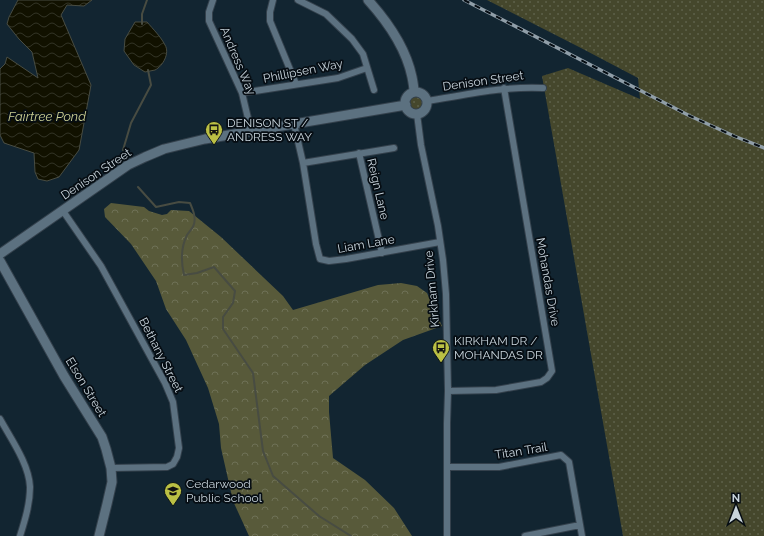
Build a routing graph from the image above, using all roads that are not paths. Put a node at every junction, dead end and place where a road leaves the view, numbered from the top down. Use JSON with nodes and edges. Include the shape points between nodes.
{"nodes":[{"id":1,"x":213,"y":0,"type":"edge"},
{"id":2,"x":273,"y":0,"type":"edge"},
{"id":3,"x":298,"y":0,"type":"edge"},
{"id":4,"x":368,"y":0,"type":"edge"},
{"id":5,"x":367,"y":68,"type":"junction"},
{"id":6,"x":296,"y":84,"type":"junction"},
{"id":7,"x":504,"y":88,"type":"junction"},
{"id":8,"x":543,"y":88,"type":"dead end"},
{"id":9,"x":374,"y":90,"type":"dead end"},
{"id":10,"x":414,"y":92,"type":"junction"},
{"id":11,"x":242,"y":93,"type":"junction"},
{"id":12,"x":427,"y":101,"type":"junction"},
{"id":13,"x":406,"y":105,"type":"junction"},
{"id":14,"x":417,"y":114,"type":"junction"},
{"id":15,"x":294,"y":124,"type":"junction"},
{"id":16,"x":251,"y":131,"type":"junction"},
{"id":17,"x":394,"y":148,"type":"dead end"},
{"id":18,"x":359,"y":153,"type":"junction"},
{"id":19,"x":303,"y":163,"type":"junction"},
{"id":20,"x":63,"y":211,"type":"junction"},
{"id":21,"x":440,"y":242,"type":"junction"},
{"id":22,"x":382,"y":253,"type":"junction"},
{"id":23,"x":0,"y":254,"type":"edge"},
{"id":24,"x":0,"y":261,"type":"edge"},
{"id":25,"x":448,"y":391,"type":"junction"},
{"id":26,"x":0,"y":419,"type":"edge"},
{"id":27,"x":447,"y":467,"type":"junction"},
{"id":28,"x":111,"y":468,"type":"junction"},
{"id":29,"x":580,"y":525,"type":"junction"},
{"id":30,"x":20,"y":536,"type":"edge"},
{"id":31,"x":99,"y":536,"type":"edge"},
{"id":32,"x":447,"y":536,"type":"edge"},
{"id":33,"x":525,"y":536,"type":"edge"},
{"id":34,"x":582,"y":536,"type":"edge"}],
"edges":[{"from":1,"to":11,"type":"street","name":"Andress Way","via":[[209,21]]},
{"from":2,"to":6,"type":"street","via":[[270,21]]},
{"from":3,"to":5,"type":"street","via":[[326,14],[352,39],[363,54]]},
{"from":4,"to":10,"type":"street","via":[[387,23],[402,48],[412,77]]},
{"from":5,"to":6,"type":"street","name":"Phillipsen Way","via":[[338,78]]},
{"from":5,"to":9,"type":"street"},
{"from":6,"to":11,"type":"street","name":"Phillipsen Way"},
{"from":7,"to":8,"type":"street","name":"Denison Street"},
{"from":7,"to":12,"type":"street","name":"Denison Street"},
{"from":7,"to":25,"type":"street","name":"Mohandas Drive","via":[[552,371],[541,382],[496,390]]},
{"from":10,"to":12,"type":"street","via":[[424,95]]},
{"from":10,"to":13,"type":"street","via":[[406,99]]},
{"from":11,"to":16,"type":"street","name":"Andress Way"},
{"from":12,"to":14,"type":"street","via":[[424,111]]},
{"from":13,"to":14,"type":"street","via":[[410,112]]},
{"from":13,"to":15,"type":"street","name":"Denison Street"},
{"from":14,"to":21,"type":"street","name":"Kirkham Drive"},
{"from":15,"to":16,"type":"street","name":"Denison Street"},
{"from":15,"to":19,"type":"street"},
{"from":16,"to":20,"type":"street","name":"Denison Street","via":[[183,144],[145,157],[128,165]]},
{"from":17,"to":18,"type":"street"},
{"from":18,"to":19,"type":"street"},
{"from":18,"to":22,"type":"street","name":"Reign Lane"},
{"from":19,"to":22,"type":"street","name":"Liam Lane","via":[[320,259],[329,261]]},
{"from":20,"to":23,"type":"street","name":"Denison Street"},
{"from":20,"to":28,"type":"street","name":"Bethany Street","via":[[101,266],[173,402],[179,448],[174,464],[167,467]]},
{"from":21,"to":22,"type":"street","name":"Liam Lane"},
{"from":21,"to":25,"type":"street","name":"Kirkham Drive","via":[[448,328]]},
{"from":24,"to":28,"type":"street","name":"Elson Street","via":[[64,376],[102,437]]},
{"from":25,"to":27,"type":"street","name":"Kirkham Drive"},
{"from":26,"to":30,"type":"street","via":[[26,468],[30,486],[28,512]]},
{"from":27,"to":29,"type":"street","name":"Titan Trail","via":[[499,466],[561,455],[569,462]]},
{"from":27,"to":32,"type":"street","name":"Kirkham Drive"},
{"from":28,"to":31,"type":"street","name":"Elson Street","via":[[112,482]]},
{"from":29,"to":33,"type":"street"},
{"from":29,"to":34,"type":"street","name":"Titan Trail"}]}
